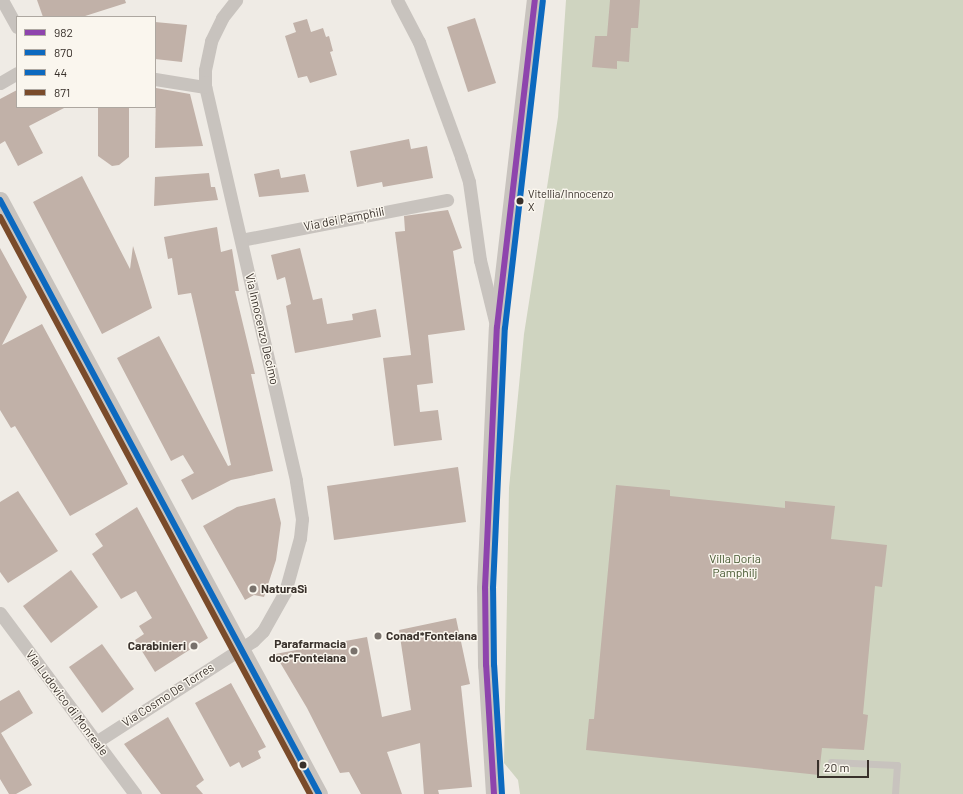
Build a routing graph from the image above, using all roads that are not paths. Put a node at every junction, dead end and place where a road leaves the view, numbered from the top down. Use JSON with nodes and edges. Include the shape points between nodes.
{"nodes":[{"id":1,"x":1,"y":0,"type":"edge"},
{"id":2,"x":236,"y":0,"type":"edge"},
{"id":3,"x":397,"y":0,"type":"edge"},
{"id":4,"x":535,"y":0,"type":"edge"},
{"id":5,"x":16,"y":25,"type":"edge"},
{"id":6,"x":16,"y":75,"type":"edge"},
{"id":7,"x":156,"y":79,"type":"edge"},
{"id":8,"x":0,"y":83,"type":"edge"},
{"id":9,"x":206,"y":87,"type":"junction"},
{"id":10,"x":0,"y":200,"type":"edge"},
{"id":11,"x":447,"y":200,"type":"dead end"},
{"id":12,"x":241,"y":240,"type":"junction"},
{"id":13,"x":497,"y":327,"type":"junction"},
{"id":14,"x":0,"y":613,"type":"edge"},
{"id":15,"x":241,"y":648,"type":"junction"},
{"id":16,"x":96,"y":742,"type":"junction"},
{"id":17,"x":831,"y":762,"type":"dead end"},
{"id":18,"x":134,"y":794,"type":"edge"},
{"id":19,"x":319,"y":794,"type":"edge"},
{"id":20,"x":494,"y":794,"type":"edge"},
{"id":21,"x":895,"y":794,"type":"edge"}],
"edges":[{"from":1,"to":5,"type":"street"},
{"from":2,"to":9,"type":"street","name":"Via Innocenzo Decimo","via":[[222,18],[211,41],[205,70]]},
{"from":3,"to":13,"type":"street","via":[[421,47],[469,182],[480,260]]},
{"from":4,"to":13,"type":"street"},
{"from":6,"to":8,"type":"street"},
{"from":7,"to":9,"type":"street"},
{"from":9,"to":12,"type":"street","name":"Via Innocenzo Decimo"},
{"from":10,"to":15,"type":"street"},
{"from":11,"to":12,"type":"street","name":"Via dei Pamphili"},
{"from":12,"to":15,"type":"street","name":"Via Innocenzo Decimo","via":[[296,480],[302,519],[296,560],[282,599],[263,631]]},
{"from":13,"to":20,"type":"street","via":[[485,588],[486,664]]},
{"from":14,"to":16,"type":"street","name":"Via Ludovico di Monreale"},
{"from":15,"to":16,"type":"street","name":"Via Cosmo De Torres"},
{"from":15,"to":19,"type":"street"},
{"from":16,"to":18,"type":"street","name":"Via Ludovico di Monreale"},
{"from":17,"to":21,"type":"lane","via":[[897,764]]}]}
